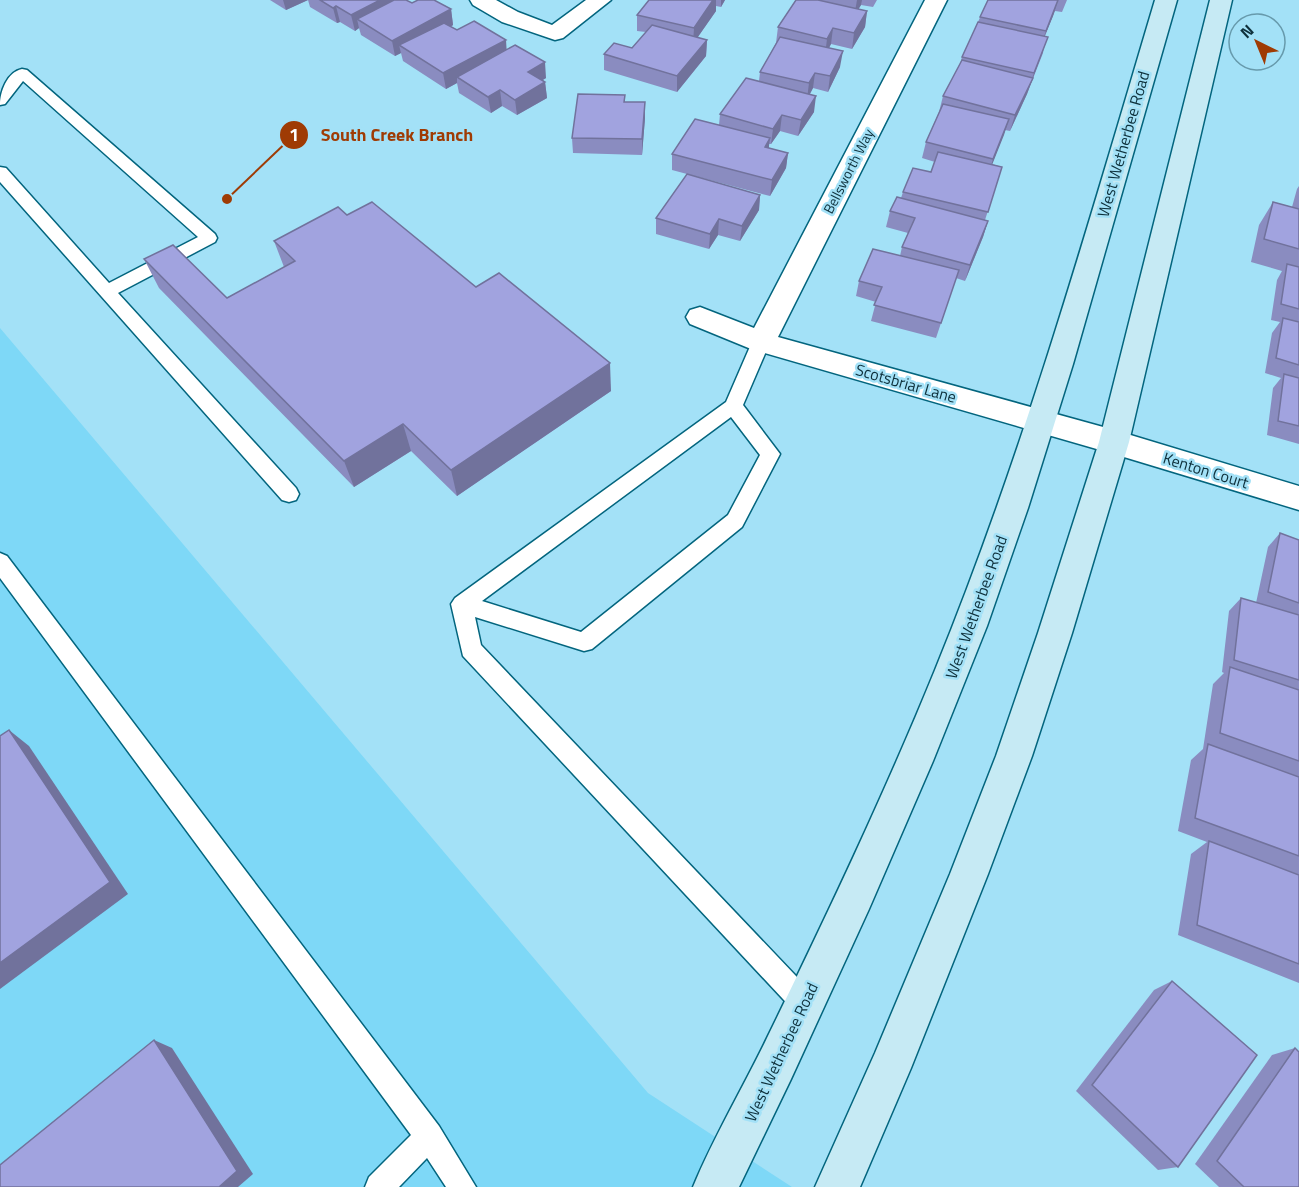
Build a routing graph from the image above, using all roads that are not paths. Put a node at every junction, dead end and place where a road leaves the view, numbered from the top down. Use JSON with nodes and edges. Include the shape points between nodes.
{"nodes":[{"id":1,"x":481,"y":0,"type":"edge"},
{"id":2,"x":600,"y":0,"type":"edge"},
{"id":3,"x":936,"y":0,"type":"edge"},
{"id":4,"x":1166,"y":0,"type":"edge"},
{"id":5,"x":1221,"y":0,"type":"edge"},
{"id":6,"x":22,"y":73,"type":"junction"},
{"id":7,"x":0,"y":77,"type":"edge"},
{"id":8,"x":0,"y":101,"type":"edge"},
{"id":9,"x":0,"y":172,"type":"edge"},
{"id":10,"x":107,"y":291,"type":"junction"},
{"id":11,"x":700,"y":317,"type":"dead end"},
{"id":12,"x":760,"y":342,"type":"junction"},
{"id":13,"x":733,"y":406,"type":"junction"},
{"id":14,"x":1041,"y":422,"type":"junction"},
{"id":15,"x":1114,"y":442,"type":"junction"},
{"id":16,"x":289,"y":494,"type":"dead end"},
{"id":17,"x":1299,"y":498,"type":"edge"},
{"id":18,"x":0,"y":562,"type":"edge"},
{"id":19,"x":462,"y":604,"type":"junction"},
{"id":20,"x":805,"y":1004,"type":"junction"},
{"id":21,"x":429,"y":1136,"type":"junction"},
{"id":22,"x":379,"y":1187,"type":"edge"},
{"id":23,"x":462,"y":1187,"type":"edge"},
{"id":24,"x":715,"y":1187,"type":"edge"},
{"id":25,"x":837,"y":1187,"type":"edge"}],
"edges":[{"from":1,"to":2,"type":"street","via":[[555,33]]},
{"from":3,"to":12,"type":"street","name":"Bellsworth Way"},
{"from":4,"to":14,"type":"street","name":"West Wetherbee Road"},
{"from":5,"to":15,"type":"street"},
{"from":6,"to":7,"type":"lane"},
{"from":6,"to":8,"type":"lane"},
{"from":6,"to":10,"type":"lane","via":[[209,238]]},
{"from":9,"to":10,"type":"lane"},
{"from":10,"to":16,"type":"lane"},
{"from":11,"to":12,"type":"street","name":"Scotsbriar Lane"},
{"from":12,"to":13,"type":"lane"},
{"from":12,"to":14,"type":"street","name":"Scotsbriar Lane"},
{"from":13,"to":19,"type":"lane"},
{"from":13,"to":19,"type":"lane","via":[[770,454],[735,521],[584,642]]},
{"from":14,"to":15,"type":"street","name":"Scotsbriar Lane"},
{"from":14,"to":20,"type":"street","name":"West Wetherbee Road","via":[[944,691]]},
{"from":15,"to":17,"type":"street","name":"Kenton Court"},
{"from":15,"to":25,"type":"street","via":[[1014,756],[899,1046]]},
{"from":18,"to":21,"type":"lane"},
{"from":19,"to":20,"type":"lane","via":[[471,649]]},
{"from":20,"to":24,"type":"street","name":"West Wetherbee Road"},
{"from":21,"to":22,"type":"lane"},
{"from":21,"to":23,"type":"lane"}]}
